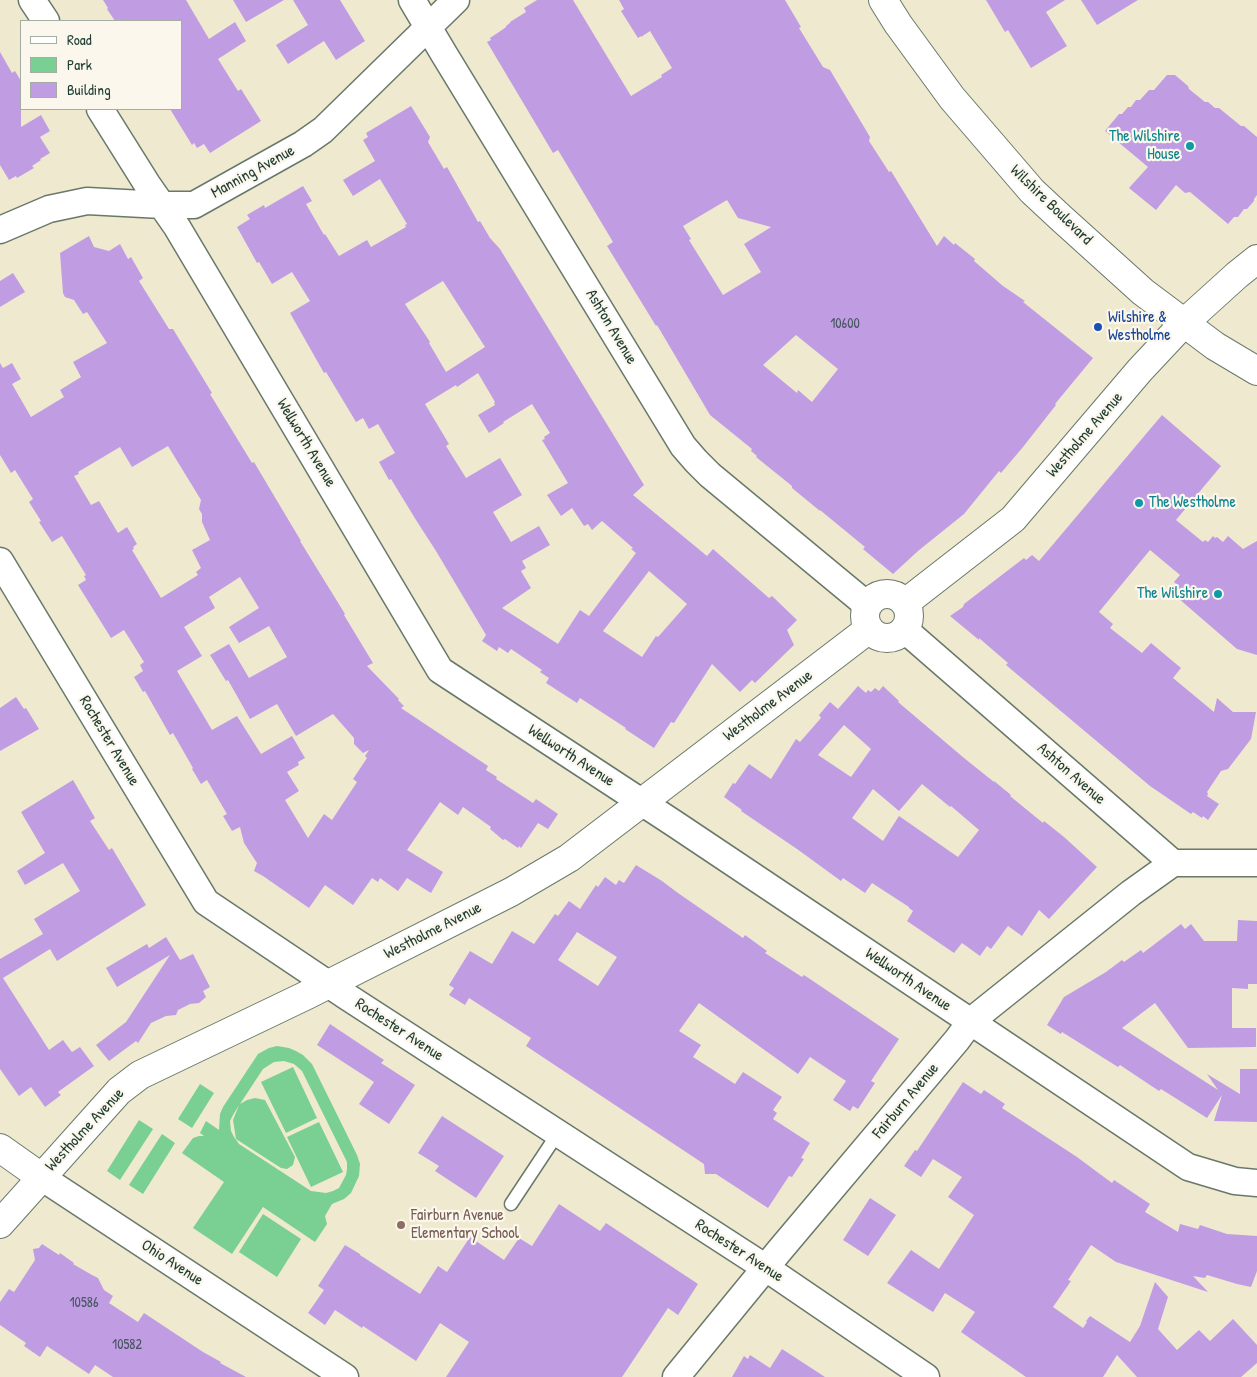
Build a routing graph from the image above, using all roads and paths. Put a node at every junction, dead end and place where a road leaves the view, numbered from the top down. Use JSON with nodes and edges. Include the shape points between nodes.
{"nodes":[{"id":1,"x":32,"y":0,"type":"edge"},
{"id":2,"x":412,"y":0,"type":"edge"},
{"id":3,"x":456,"y":0,"type":"edge"},
{"id":4,"x":883,"y":0,"type":"edge"},
{"id":5,"x":45,"y":20,"type":"edge"},
{"id":6,"x":429,"y":27,"type":"junction"},
{"id":7,"x":101,"y":110,"type":"edge"},
{"id":8,"x":162,"y":205,"type":"junction"},
{"id":9,"x":0,"y":230,"type":"edge"},
{"id":10,"x":1257,"y":259,"type":"edge"},
{"id":11,"x":1184,"y":323,"type":"junction"},
{"id":12,"x":1257,"y":371,"type":"edge"},
{"id":13,"x":0,"y":561,"type":"edge"},
{"id":14,"x":905,"y":603,"type":"junction"},
{"id":15,"x":868,"y":617,"type":"junction"},
{"id":16,"x":905,"y":630,"type":"junction"},
{"id":17,"x":642,"y":803,"type":"junction"},
{"id":18,"x":1173,"y":863,"type":"junction"},
{"id":19,"x":1257,"y":863,"type":"edge"},
{"id":20,"x":328,"y":984,"type":"junction"},
{"id":21,"x":971,"y":1021,"type":"junction"},
{"id":22,"x":558,"y":1134,"type":"junction"},
{"id":23,"x":0,"y":1148,"type":"edge"},
{"id":24,"x":41,"y":1177,"type":"junction"},
{"id":25,"x":1257,"y":1183,"type":"edge"},
{"id":26,"x":511,"y":1204,"type":"dead end"},
{"id":27,"x":0,"y":1224,"type":"edge"},
{"id":28,"x":766,"y":1268,"type":"junction"},
{"id":29,"x":345,"y":1377,"type":"edge"},
{"id":30,"x":676,"y":1377,"type":"edge"},
{"id":31,"x":926,"y":1377,"type":"edge"}],
"edges":[{"from":1,"to":5,"type":"street"},
{"from":2,"to":6,"type":"street","name":"Ashton Avenue"},
{"from":3,"to":6,"type":"street","name":"Manning Avenue"},
{"from":4,"to":11,"type":"street","name":"Wilshire Boulevard","via":[[952,98],[1032,190],[1144,292]]},
{"from":6,"to":8,"type":"street","name":"Manning Avenue","via":[[323,130],[303,144],[194,205]]},
{"from":6,"to":15,"type":"street","name":"Ashton Avenue","via":[[684,446],[710,475]]},
{"from":7,"to":8,"type":"street","name":"Wellworth Avenue"},
{"from":8,"to":9,"type":"street","name":"Manning Avenue","via":[[87,201],[49,209]]},
{"from":8,"to":17,"type":"street","name":"Wellworth Avenue","via":[[440,670]]},
{"from":10,"to":11,"type":"street","name":"Westholme Avenue"},
{"from":11,"to":12,"type":"street","name":"Wilshire Boulevard","via":[[1214,346]]},
{"from":11,"to":14,"type":"street","name":"Westholme Avenue","via":[[1013,518]]},
{"from":13,"to":20,"type":"street","name":"Rochester Avenue","via":[[206,902]]},
{"from":14,"to":15,"type":"street","via":[[893,594],[878,596],[872,600]]},
{"from":14,"to":16,"type":"street","via":[[910,620]]},
{"from":15,"to":16,"type":"street","via":[[873,634],[880,638],[894,638]]},
{"from":15,"to":17,"type":"street","name":"Westholme Avenue"},
{"from":16,"to":18,"type":"street","name":"Ashton Avenue"},
{"from":17,"to":20,"type":"street","name":"Westholme Avenue","via":[[569,858],[519,887]]},
{"from":17,"to":21,"type":"street","name":"Wellworth Avenue"},
{"from":18,"to":19,"type":"street"},
{"from":18,"to":21,"type":"street","name":"Fairburn Avenue"},
{"from":20,"to":22,"type":"street","name":"Rochester Avenue"},
{"from":20,"to":24,"type":"street","name":"Westholme Avenue","via":[[140,1075],[119,1091]]},
{"from":21,"to":25,"type":"street","name":"Wellworth Avenue","via":[[1188,1167],[1235,1181]]},
{"from":21,"to":28,"type":"street","name":"Fairburn Avenue"},
{"from":22,"to":26,"type":"lane"},
{"from":22,"to":28,"type":"street","name":"Rochester Avenue"},
{"from":23,"to":24,"type":"street","name":"Ohio Avenue"},
{"from":24,"to":27,"type":"street","name":"Westholme Avenue"},
{"from":24,"to":29,"type":"street","name":"Ohio Avenue"},
{"from":28,"to":30,"type":"street","name":"Fairburn Avenue"},
{"from":28,"to":31,"type":"street","name":"Rochester Avenue"}]}
